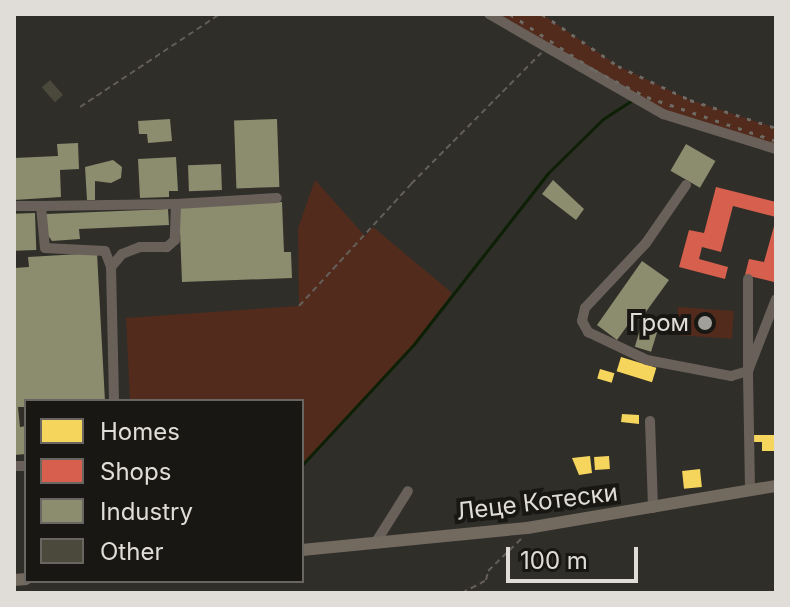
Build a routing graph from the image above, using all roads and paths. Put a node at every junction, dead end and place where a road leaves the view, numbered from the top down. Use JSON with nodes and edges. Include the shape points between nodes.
{"nodes":[{"id":1,"x":220,"y":14,"type":"edge"},
{"id":2,"x":489,"y":14,"type":"edge"},
{"id":3,"x":544,"y":50,"type":"junction"},
{"id":4,"x":80,"y":107,"type":"dead end"},
{"id":5,"x":776,"y":149,"type":"edge"},
{"id":6,"x":686,"y":185,"type":"dead end"},
{"id":7,"x":277,"y":198,"type":"dead end"},
{"id":8,"x":176,"y":204,"type":"junction"},
{"id":9,"x":14,"y":206,"type":"edge"},
{"id":10,"x":41,"y":206,"type":"junction"},
{"id":11,"x":111,"y":267,"type":"junction"},
{"id":12,"x":748,"y":279,"type":"dead end"},
{"id":13,"x":776,"y":299,"type":"edge"},
{"id":14,"x":299,"y":306,"type":"dead end"},
{"id":15,"x":748,"y":371,"type":"junction"},
{"id":16,"x":114,"y":399,"type":"edge"},
{"id":17,"x":650,"y":421,"type":"dead end"},
{"id":18,"x":776,"y":486,"type":"edge"},
{"id":19,"x":750,"y":489,"type":"junction"},
{"id":20,"x":408,"y":491,"type":"dead end"},
{"id":21,"x":653,"y":508,"type":"junction"},
{"id":22,"x":527,"y":528,"type":"junction"},
{"id":23,"x":376,"y":542,"type":"junction"},
{"id":24,"x":304,"y":550,"type":"edge"},
{"id":25,"x":462,"y":593,"type":"edge"}],
"edges":[{"from":1,"to":4,"type":"path"},
{"from":2,"to":3,"type":"street"},
{"from":3,"to":5,"type":"street","via":[[663,114]]},
{"from":3,"to":14,"type":"path"},
{"from":6,"to":15,"type":"street","via":[[646,243],[585,308],[582,321],[588,332],[647,360],[731,376]]},
{"from":7,"to":8,"type":"street"},
{"from":8,"to":10,"type":"street"},
{"from":8,"to":11,"type":"street","via":[[175,240],[167,247],[140,247],[122,254]]},
{"from":9,"to":10,"type":"street"},
{"from":10,"to":11,"type":"street","via":[[45,248],[105,251]]},
{"from":11,"to":16,"type":"street"},
{"from":12,"to":15,"type":"street"},
{"from":13,"to":15,"type":"street"},
{"from":15,"to":19,"type":"street"},
{"from":17,"to":21,"type":"street"},
{"from":18,"to":19,"type":"main road","name":"Леце Котески"},
{"from":19,"to":21,"type":"main road","name":"Леце Котески"},
{"from":20,"to":23,"type":"street"},
{"from":21,"to":22,"type":"main road","name":"Леце Котески"},
{"from":22,"to":23,"type":"main road","name":"Леце Котески"},
{"from":22,"to":25,"type":"path","via":[[486,580]]},
{"from":23,"to":24,"type":"main road","name":"Леце Котески"}]}
